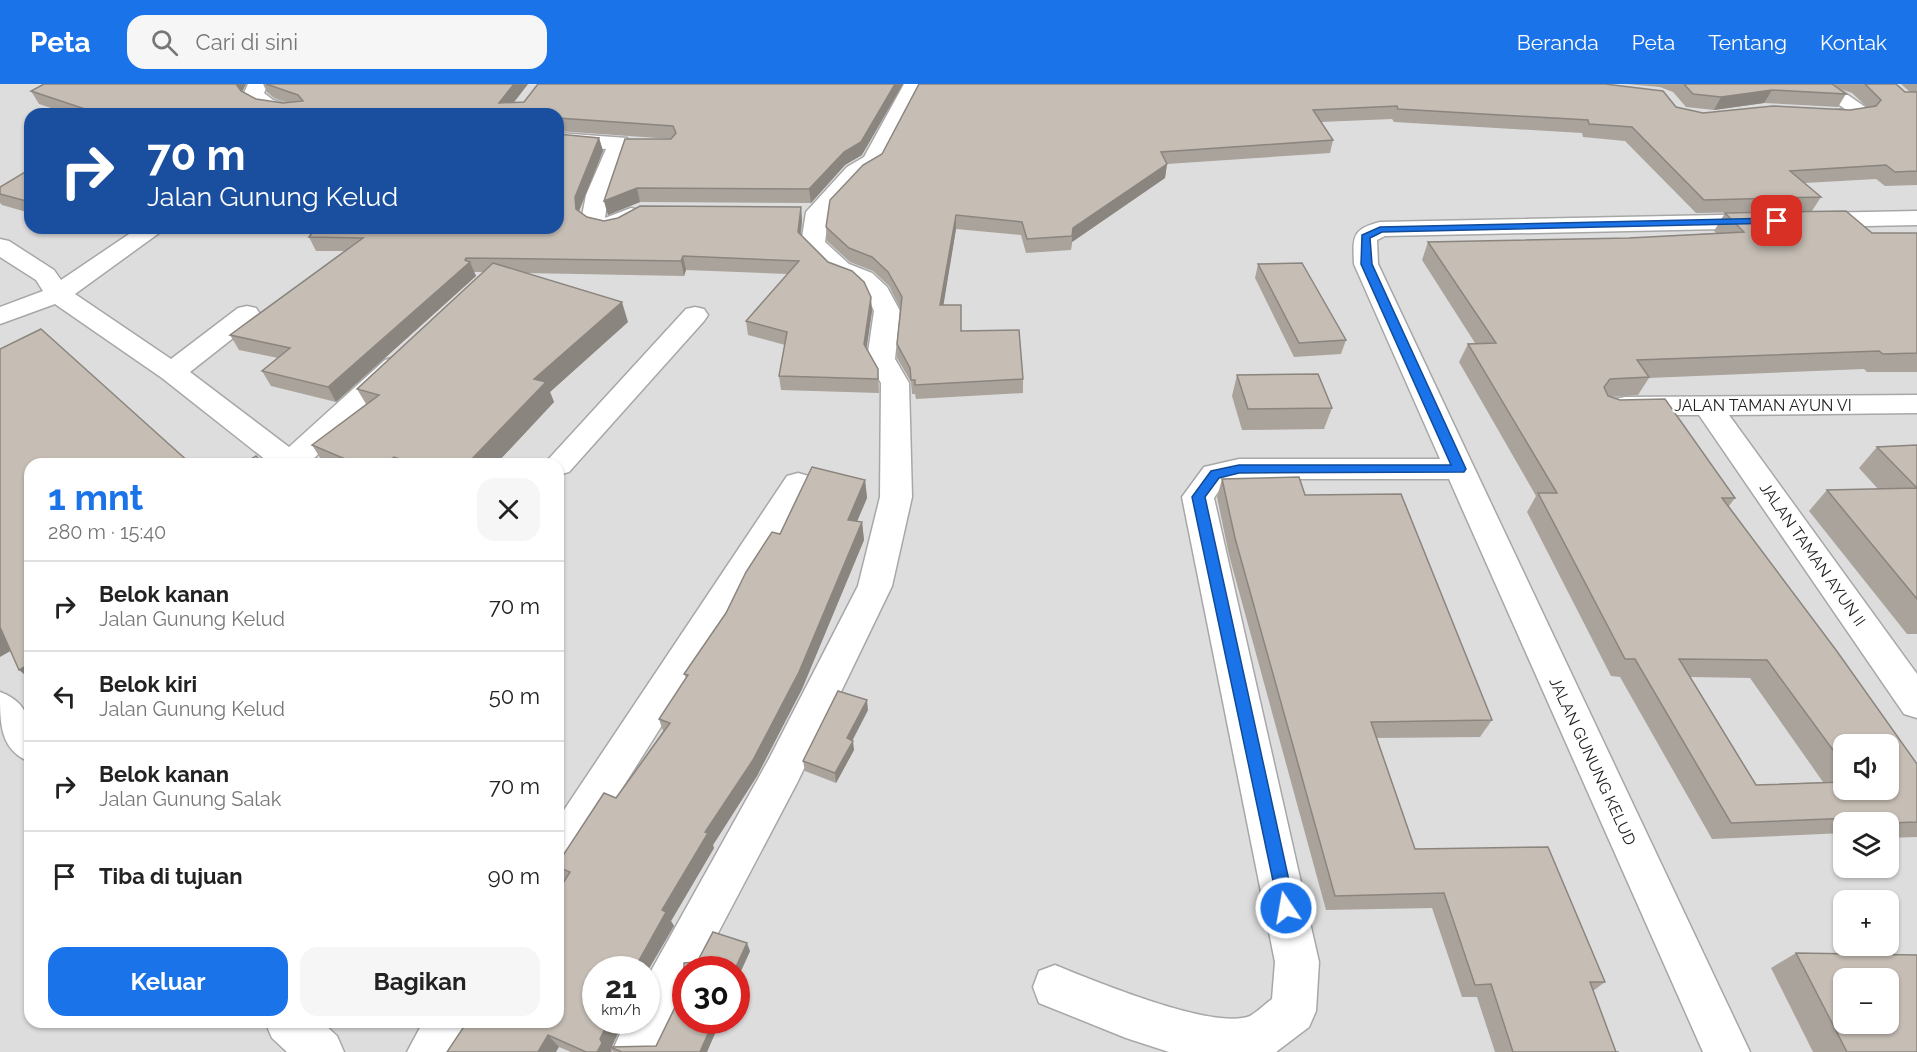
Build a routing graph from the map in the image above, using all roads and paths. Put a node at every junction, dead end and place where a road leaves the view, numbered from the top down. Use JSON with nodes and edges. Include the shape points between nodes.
{"nodes":[{"id":1,"x":258,"y":84,"type":"edge"},
{"id":2,"x":914,"y":84,"type":"edge"},
{"id":3,"x":1820,"y":84,"type":"edge"},
{"id":4,"x":278,"y":108,"type":"edge"},
{"id":5,"x":1797,"y":115,"type":"edge"},
{"id":6,"x":564,"y":139,"type":"edge"},
{"id":7,"x":619,"y":143,"type":"junction"},
{"id":8,"x":642,"y":144,"type":"edge"},
{"id":9,"x":656,"y":211,"type":"edge"},
{"id":10,"x":795,"y":212,"type":"edge"},
{"id":11,"x":818,"y":212,"type":"junction"},
{"id":12,"x":1917,"y":218,"type":"edge"},
{"id":13,"x":145,"y":234,"type":"edge"},
{"id":14,"x":0,"y":246,"type":"edge"},
{"id":15,"x":58,"y":294,"type":"junction"},
{"id":16,"x":247,"y":314,"type":"dead end"},
{"id":17,"x":695,"y":315,"type":"dead end"},
{"id":18,"x":0,"y":316,"type":"edge"},
{"id":19,"x":418,"y":346,"type":"edge"},
{"id":20,"x":172,"y":372,"type":"junction"},
{"id":21,"x":1917,"y":404,"type":"edge"},
{"id":22,"x":1708,"y":406,"type":"junction"},
{"id":23,"x":1609,"y":407,"type":"edge"},
{"id":24,"x":284,"y":458,"type":"edge"},
{"id":25,"x":296,"y":458,"type":"edge"},
{"id":26,"x":564,"y":458,"type":"edge"},
{"id":27,"x":1460,"y":469,"type":"junction"},
{"id":28,"x":798,"y":484,"type":"dead end"},
{"id":29,"x":1917,"y":703,"type":"edge"},
{"id":30,"x":0,"y":708,"type":"edge"},
{"id":31,"x":24,"y":738,"type":"edge"},
{"id":32,"x":564,"y":845,"type":"edge"},
{"id":33,"x":1055,"y":987,"type":"dead end"},
{"id":34,"x":295,"y":1028,"type":"edge"},
{"id":35,"x":446,"y":1028,"type":"edge"},
{"id":36,"x":321,"y":1052,"type":"edge"},
{"id":37,"x":430,"y":1052,"type":"edge"},
{"id":38,"x":635,"y":1052,"type":"edge"},
{"id":39,"x":1727,"y":1052,"type":"edge"}],
"edges":[{"from":1,"to":4,"type":"street","via":[[252,95]]},
{"from":2,"to":11,"type":"street","via":[[873,161],[855,172]]},
{"from":3,"to":5,"type":"street","via":[[1839,99],[1850,102],[1860,113]]},
{"from":6,"to":7,"type":"street"},
{"from":7,"to":8,"type":"street"},
{"from":7,"to":9,"type":"street","via":[[597,195],[593,221],[605,225],[619,223],[637,211]]},
{"from":10,"to":11,"type":"street"},
{"from":11,"to":38,"type":"street","via":[[813,244],[840,269],[863,278],[878,292],[887,311],[881,359],[895,382],[896,497],[875,586]]},
{"from":12,"to":27,"type":"street","name":"JALAN GUNUNG KELUD","via":[[1380,230],[1365,237],[1366,264]]},
{"from":13,"to":15,"type":"street"},
{"from":14,"to":15,"type":"street","via":[[45,275]]},
{"from":15,"to":18,"type":"street"},
{"from":15,"to":20,"type":"street"},
{"from":16,"to":20,"type":"street"},
{"from":17,"to":26,"type":"street"},
{"from":19,"to":25,"type":"street"},
{"from":20,"to":24,"type":"street"},
{"from":21,"to":22,"type":"street","name":"JALAN TAMAN AYUN VI"},
{"from":22,"to":23,"type":"street","name":"JALAN TAMAN AYUN VI"},
{"from":22,"to":29,"type":"street","name":"JALAN TAMAN AYUN II"},
{"from":27,"to":33,"type":"street","via":[[1239,469],[1215,474],[1198,497],[1297,962],[1293,1011],[1255,1039],[1200,1041],[1125,1018]]},
{"from":27,"to":39,"type":"street","name":"JALAN GUNUNG KELUD"},
{"from":28,"to":32,"type":"street"},
{"from":30,"to":31,"type":"street"},
{"from":34,"to":36,"type":"street"},
{"from":35,"to":37,"type":"street"}]}
